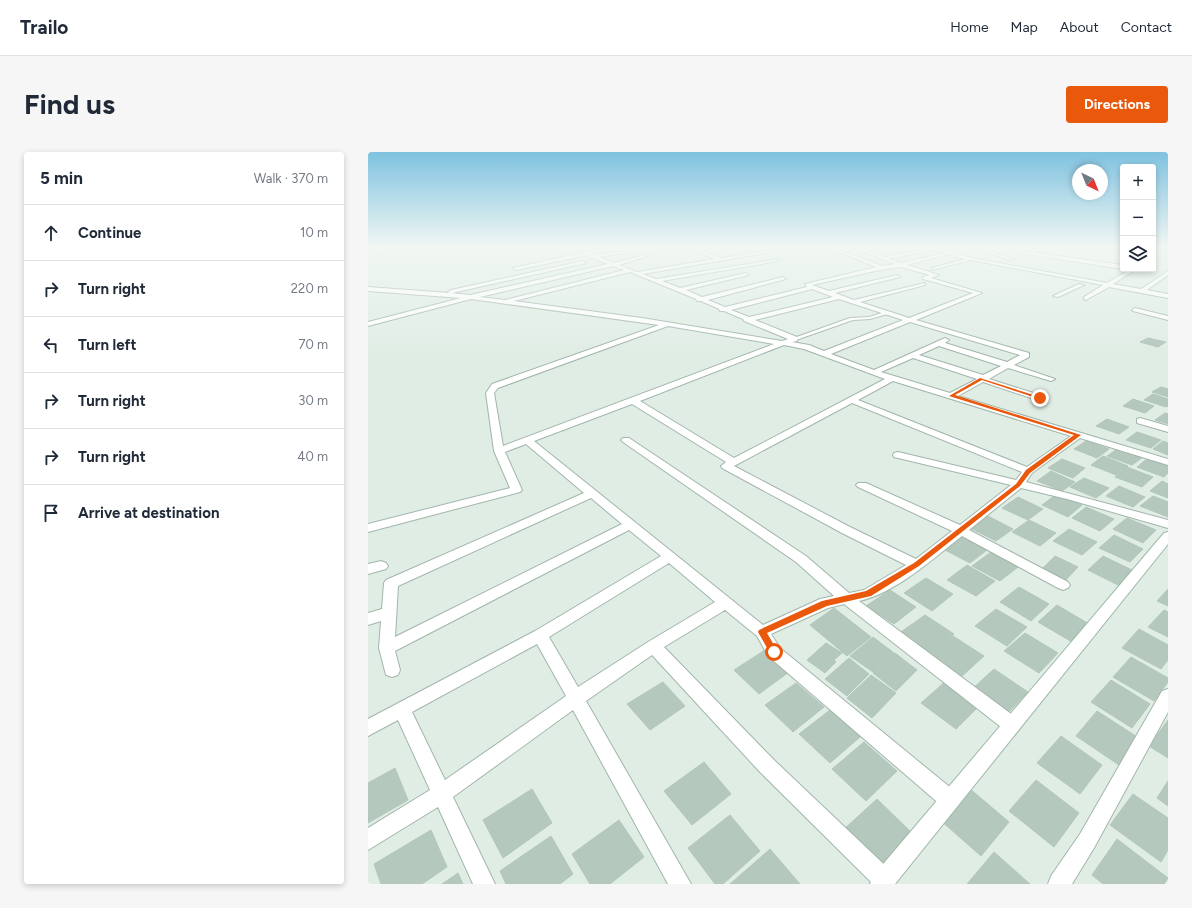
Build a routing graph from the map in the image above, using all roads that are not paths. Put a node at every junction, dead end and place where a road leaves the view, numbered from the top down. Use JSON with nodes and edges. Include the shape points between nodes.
{"nodes":[{"id":1,"x":496,"y":282,"type":"edge"},
{"id":2,"x":538,"y":282,"type":"edge"},
{"id":3,"x":583,"y":282,"type":"edge"},
{"id":4,"x":659,"y":282,"type":"edge"},
{"id":5,"x":714,"y":282,"type":"edge"},
{"id":6,"x":770,"y":282,"type":"edge"},
{"id":7,"x":819,"y":282,"type":"edge"},
{"id":8,"x":875,"y":282,"type":"edge"},
{"id":9,"x":920,"y":282,"type":"edge"},
{"id":10,"x":929,"y":282,"type":"edge"},
{"id":11,"x":1067,"y":282,"type":"edge"},
{"id":12,"x":1095,"y":282,"type":"edge"},
{"id":13,"x":1114,"y":282,"type":"edge"},
{"id":14,"x":1156,"y":282,"type":"edge"},
{"id":15,"x":1081,"y":285,"type":"junction"},
{"id":16,"x":1110,"y":285,"type":"junction"},
{"id":17,"x":812,"y":287,"type":"junction"},
{"id":18,"x":1102,"y":289,"type":"junction"},
{"id":19,"x":370,"y":290,"type":"edge"},
{"id":20,"x":679,"y":290,"type":"junction"},
{"id":21,"x":1144,"y":291,"type":"junction"},
{"id":22,"x":828,"y":293,"type":"junction"},
{"id":23,"x":439,"y":295,"type":"junction"},
{"id":24,"x":1056,"y":296,"type":"dead end"},
{"id":25,"x":1137,"y":296,"type":"junction"},
{"id":26,"x":1168,"y":296,"type":"edge"},
{"id":27,"x":839,"y":297,"type":"junction"},
{"id":28,"x":471,"y":298,"type":"junction"},
{"id":29,"x":1086,"y":298,"type":"dead end"},
{"id":30,"x":699,"y":300,"type":"junction"},
{"id":31,"x":502,"y":302,"type":"junction"},
{"id":32,"x":853,"y":302,"type":"junction"},
{"id":33,"x":1168,"y":303,"type":"edge"},
{"id":34,"x":722,"y":310,"type":"junction"},
{"id":35,"x":1135,"y":310,"type":"dead end"},
{"id":36,"x":885,"y":312,"type":"junction"},
{"id":37,"x":1168,"y":318,"type":"edge"},
{"id":38,"x":746,"y":320,"type":"junction"},
{"id":39,"x":911,"y":320,"type":"junction"},
{"id":40,"x":368,"y":324,"type":"edge"},
{"id":41,"x":668,"y":324,"type":"junction"},
{"id":42,"x":957,"y":334,"type":"junction"},
{"id":43,"x":794,"y":339,"type":"junction"},
{"id":44,"x":938,"y":343,"type":"junction"},
{"id":45,"x":782,"y":344,"type":"junction"},
{"id":46,"x":806,"y":347,"type":"junction"},
{"id":47,"x":823,"y":354,"type":"junction"},
{"id":48,"x":912,"y":355,"type":"junction"},
{"id":49,"x":1006,"y":366,"type":"junction"},
{"id":50,"x":873,"y":373,"type":"junction"},
{"id":51,"x":893,"y":378,"type":"junction"},
{"id":52,"x":982,"y":379,"type":"junction"},
{"id":53,"x":1051,"y":379,"type":"dead end"},
{"id":54,"x":951,"y":396,"type":"junction"},
{"id":55,"x":1040,"y":398,"type":"dead end"},
{"id":56,"x":851,"y":400,"type":"junction"},
{"id":57,"x":634,"y":401,"type":"junction"},
{"id":58,"x":1140,"y":421,"type":"dead end"},
{"id":59,"x":1168,"y":429,"type":"edge"},
{"id":60,"x":1078,"y":435,"type":"junction"},
{"id":61,"x":626,"y":440,"type":"dead end"},
{"id":62,"x":528,"y":441,"type":"junction"},
{"id":63,"x":499,"y":451,"type":"junction"},
{"id":64,"x":898,"y":456,"type":"dead end"},
{"id":65,"x":733,"y":462,"type":"junction"},
{"id":66,"x":1168,"y":462,"type":"edge"},
{"id":67,"x":1028,"y":472,"type":"junction"},
{"id":68,"x":862,"y":485,"type":"dead end"},
{"id":69,"x":1018,"y":485,"type":"junction"},
{"id":70,"x":593,"y":493,"type":"junction"},
{"id":71,"x":632,"y":524,"type":"junction"},
{"id":72,"x":1168,"y":524,"type":"edge"},
{"id":73,"x":368,"y":528,"type":"edge"},
{"id":74,"x":960,"y":530,"type":"junction"},
{"id":75,"x":1168,"y":536,"type":"edge"},
{"id":76,"x":670,"y":556,"type":"junction"},
{"id":77,"x":916,"y":565,"type":"junction"},
{"id":78,"x":1063,"y":585,"type":"dead end"},
{"id":79,"x":847,"y":599,"type":"junction"},
{"id":80,"x":726,"y":602,"type":"junction"},
{"id":81,"x":389,"y":613,"type":"junction"},
{"id":82,"x":368,"y":619,"type":"edge"},
{"id":83,"x":762,"y":632,"type":"junction"},
{"id":84,"x":540,"y":635,"type":"junction"},
{"id":85,"x":653,"y":646,"type":"junction"},
{"id":86,"x":387,"y":648,"type":"junction"},
{"id":87,"x":392,"y":670,"type":"dead end"},
{"id":88,"x":1168,"y":696,"type":"edge"},
{"id":89,"x":576,"y":698,"type":"junction"},
{"id":90,"x":402,"y":709,"type":"junction"},
{"id":91,"x":1012,"y":725,"type":"junction"},
{"id":92,"x":368,"y":728,"type":"edge"},
{"id":93,"x":441,"y":794,"type":"junction"},
{"id":94,"x":950,"y":800,"type":"junction"},
{"id":95,"x":368,"y":840,"type":"edge"},
{"id":96,"x":882,"y":882,"type":"edge"},
{"id":97,"x":484,"y":884,"type":"edge"},
{"id":98,"x":680,"y":884,"type":"edge"},
{"id":99,"x":1059,"y":884,"type":"edge"}],
"edges":[{"from":1,"to":23,"type":"street"},
{"from":2,"to":28,"type":"street"},
{"from":3,"to":31,"type":"street"},
{"from":4,"to":20,"type":"street"},
{"from":5,"to":20,"type":"street"},
{"from":6,"to":30,"type":"street"},
{"from":7,"to":17,"type":"street","via":[[806,285]]},
{"from":8,"to":22,"type":"street"},
{"from":9,"to":32,"type":"street"},
{"from":10,"to":39,"type":"street","via":[[980,293]]},
{"from":11,"to":15,"type":"street"},
{"from":12,"to":16,"type":"street"},
{"from":13,"to":16,"type":"street"},
{"from":14,"to":21,"type":"street"},
{"from":15,"to":18,"type":"street"},
{"from":15,"to":24,"type":"street"},
{"from":16,"to":18,"type":"street"},
{"from":16,"to":21,"type":"street"},
{"from":17,"to":22,"type":"street"},
{"from":17,"to":34,"type":"street"},
{"from":18,"to":25,"type":"street"},
{"from":18,"to":29,"type":"street"},
{"from":19,"to":23,"type":"street"},
{"from":20,"to":30,"type":"street"},
{"from":21,"to":25,"type":"street"},
{"from":21,"to":26,"type":"street"},
{"from":22,"to":27,"type":"street"},
{"from":23,"to":28,"type":"street"},
{"from":25,"to":33,"type":"street"},
{"from":27,"to":32,"type":"street"},
{"from":27,"to":38,"type":"street"},
{"from":28,"to":31,"type":"street"},
{"from":28,"to":40,"type":"street"},
{"from":30,"to":34,"type":"street"},
{"from":31,"to":41,"type":"street"},
{"from":32,"to":36,"type":"street"},
{"from":34,"to":38,"type":"street"},
{"from":35,"to":37,"type":"street"},
{"from":36,"to":39,"type":"street"},
{"from":36,"to":43,"type":"lane","via":[[870,318],[852,319]]},
{"from":38,"to":43,"type":"street"},
{"from":39,"to":42,"type":"street"},
{"from":39,"to":47,"type":"street"},
{"from":41,"to":45,"type":"street"},
{"from":41,"to":63,"type":"street","via":[[495,386],[490,393]]},
{"from":42,"to":44,"type":"street"},
{"from":42,"to":49,"type":"street","via":[[1026,355]]},
{"from":43,"to":45,"type":"street"},
{"from":43,"to":46,"type":"street"},
{"from":44,"to":48,"type":"street"},
{"from":44,"to":49,"type":"street"},
{"from":45,"to":46,"type":"street"},
{"from":45,"to":57,"type":"street"},
{"from":46,"to":47,"type":"street"},
{"from":47,"to":50,"type":"street"},
{"from":48,"to":50,"type":"street"},
{"from":48,"to":52,"type":"street"},
{"from":49,"to":52,"type":"street"},
{"from":49,"to":53,"type":"street"},
{"from":50,"to":51,"type":"street"},
{"from":51,"to":54,"type":"street"},
{"from":51,"to":56,"type":"street"},
{"from":52,"to":54,"type":"street"},
{"from":52,"to":55,"type":"street"},
{"from":54,"to":60,"type":"street"},
{"from":56,"to":65,"type":"street"},
{"from":56,"to":67,"type":"street"},
{"from":57,"to":62,"type":"street"},
{"from":57,"to":65,"type":"street"},
{"from":58,"to":59,"type":"street"},
{"from":60,"to":66,"type":"street"},
{"from":60,"to":67,"type":"street"},
{"from":61,"to":79,"type":"street","via":[[801,559]]},
{"from":62,"to":63,"type":"street"},
{"from":62,"to":70,"type":"street"},
{"from":63,"to":73,"type":"street","via":[[516,490]]},
{"from":64,"to":69,"type":"street"},
{"from":65,"to":77,"type":"street","via":[[726,466]]},
{"from":67,"to":69,"type":"street"},
{"from":68,"to":74,"type":"street"},
{"from":69,"to":72,"type":"street","via":[[1070,496]]},
{"from":69,"to":74,"type":"street"},
{"from":70,"to":71,"type":"street"},
{"from":70,"to":81,"type":"street","via":[[391,583]]},
{"from":71,"to":76,"type":"street"},
{"from":71,"to":86,"type":"street"},
{"from":74,"to":77,"type":"street"},
{"from":74,"to":78,"type":"street"},
{"from":75,"to":91,"type":"street"},
{"from":76,"to":80,"type":"street"},
{"from":76,"to":84,"type":"street"},
{"from":77,"to":79,"type":"street","via":[[868,594]]},
{"from":79,"to":83,"type":"street","via":[[825,603]]},
{"from":79,"to":91,"type":"street"},
{"from":80,"to":83,"type":"street"},
{"from":80,"to":85,"type":"street"},
{"from":81,"to":82,"type":"street"},
{"from":81,"to":86,"type":"street"},
{"from":83,"to":94,"type":"street","via":[[774,652]]},
{"from":84,"to":89,"type":"street"},
{"from":84,"to":90,"type":"street"},
{"from":85,"to":89,"type":"street"},
{"from":85,"to":96,"type":"street"},
{"from":86,"to":87,"type":"street"},
{"from":88,"to":99,"type":"street"},
{"from":89,"to":93,"type":"street"},
{"from":89,"to":98,"type":"street"},
{"from":90,"to":92,"type":"street"},
{"from":90,"to":93,"type":"street"},
{"from":91,"to":94,"type":"street"},
{"from":93,"to":95,"type":"street"},
{"from":93,"to":97,"type":"street"},
{"from":94,"to":96,"type":"street"}]}
